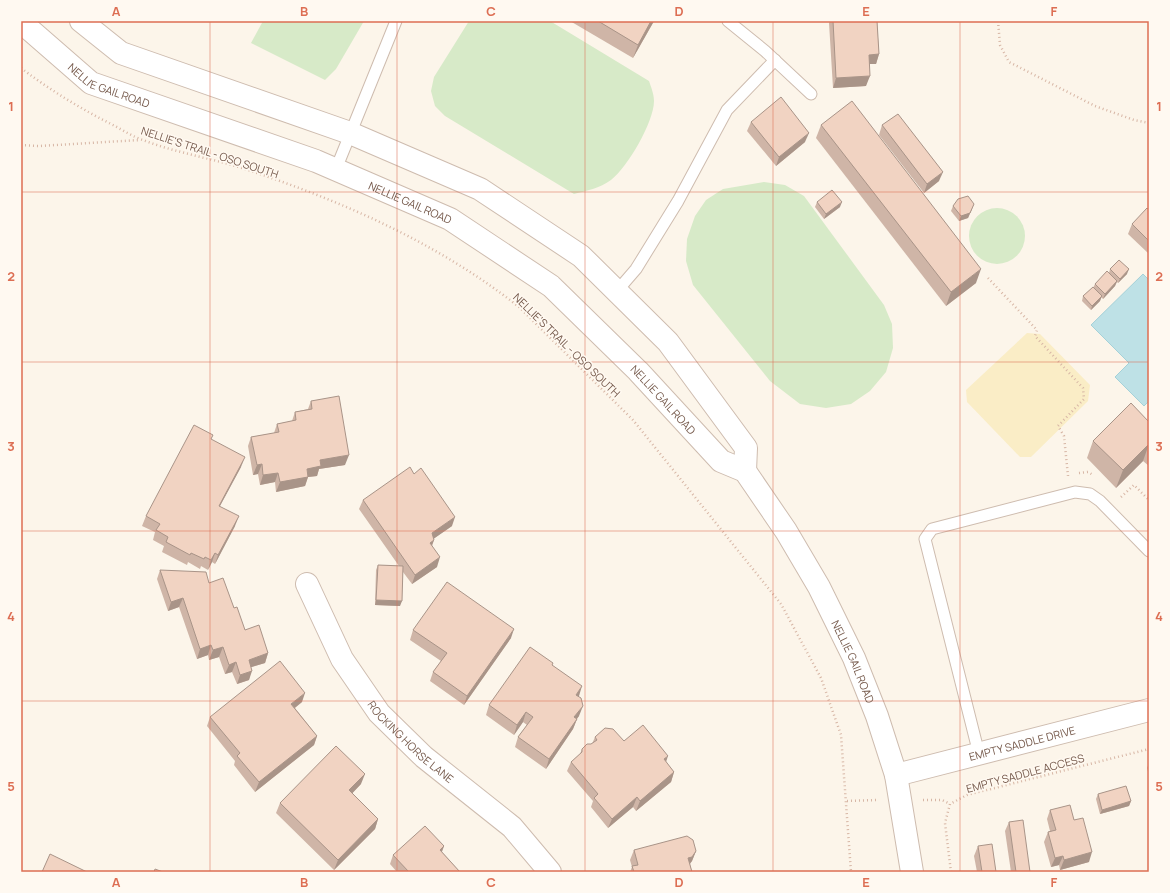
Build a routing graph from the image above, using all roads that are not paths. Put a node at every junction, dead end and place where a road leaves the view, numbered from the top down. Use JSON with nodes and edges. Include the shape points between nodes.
{"nodes":[{"id":1,"x":81,"y":21,"type":"edge"},
{"id":2,"x":396,"y":21,"type":"edge"},
{"id":3,"x":728,"y":21,"type":"edge"},
{"id":4,"x":21,"y":22,"type":"edge"},
{"id":5,"x":775,"y":60,"type":"junction"},
{"id":6,"x":812,"y":94,"type":"dead end"},
{"id":7,"x":350,"y":133,"type":"junction"},
{"id":8,"x":336,"y":169,"type":"junction"},
{"id":9,"x":617,"y":292,"type":"junction"},
{"id":10,"x":745,"y":471,"type":"junction"},
{"id":11,"x":1149,"y":551,"type":"edge"},
{"id":12,"x":307,"y":584,"type":"dead end"},
{"id":13,"x":1149,"y":710,"type":"edge"},
{"id":14,"x":979,"y":754,"type":"junction"},
{"id":15,"x":896,"y":775,"type":"junction"},
{"id":16,"x":550,"y":872,"type":"edge"},
{"id":17,"x":912,"y":872,"type":"edge"}],
"edges":[{"from":1,"to":7,"type":"street","via":[[121,53]]},
{"from":2,"to":7,"type":"lane"},
{"from":3,"to":5,"type":"lane"},
{"from":4,"to":8,"type":"street","name":"NELLIE GAIL ROAD","via":[[91,83]]},
{"from":5,"to":6,"type":"lane"},
{"from":5,"to":9,"type":"lane","via":[[727,110],[678,201],[636,269]]},
{"from":7,"to":8,"type":"lane"},
{"from":7,"to":9,"type":"street","via":[[480,189],[581,256]]},
{"from":8,"to":10,"type":"street","name":"NELLIE GAIL ROAD","via":[[450,218],[551,286],[638,371],[721,460]]},
{"from":9,"to":10,"type":"street","via":[[668,342],[746,448]]},
{"from":10,"to":15,"type":"street","name":"NELLIE GAIL ROAD","via":[[786,531],[819,588],[854,658],[877,716]]},
{"from":11,"to":14,"type":"lane","via":[[1100,501],[1090,494],[1075,492],[932,529],[925,539]]},
{"from":12,"to":16,"type":"street","name":"ROCKING HORSE LANE","via":[[342,659],[378,713],[424,757],[512,826]]},
{"from":13,"to":14,"type":"street","name":"EMPTY SADDLE DRIVE"},
{"from":14,"to":15,"type":"street","name":"EMPTY SADDLE DRIVE"},
{"from":15,"to":17,"type":"street","name":"NELLIE GAIL ROAD"}]}
